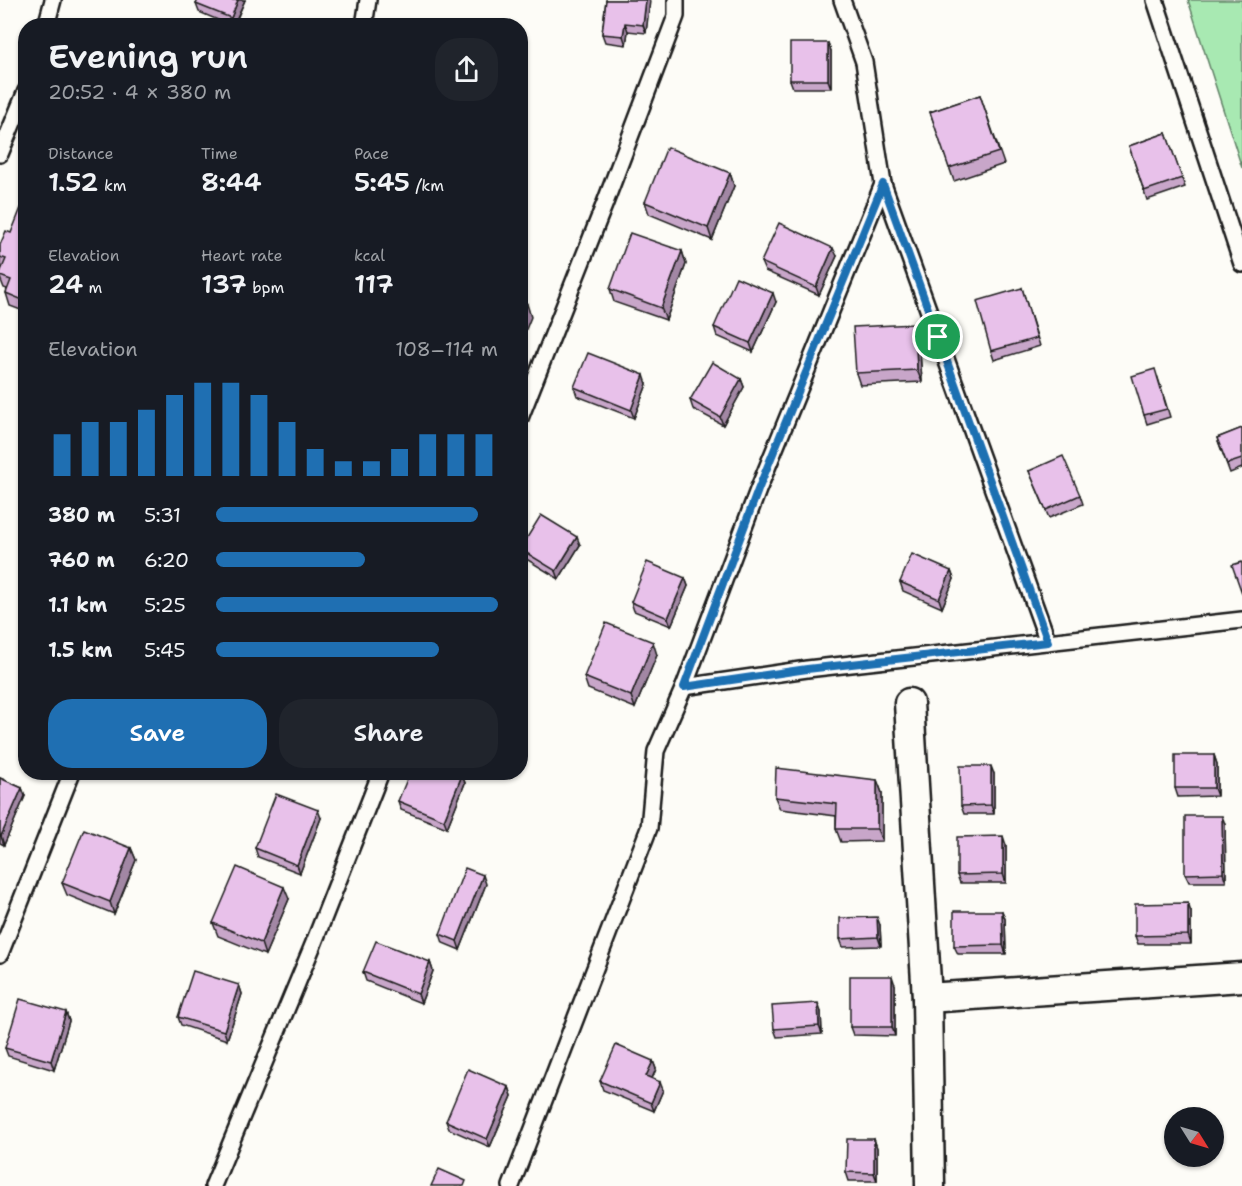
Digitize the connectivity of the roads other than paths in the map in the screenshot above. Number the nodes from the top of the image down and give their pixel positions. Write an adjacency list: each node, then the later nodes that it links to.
1 (53, 0): 6 (lane)
2 (368, 0): 7 (lane)
3 (676, 0): 12 (lane)
4 (842, 0): 10 (lane)
5 (1155, 0): 11 (lane)
6 (48, 18)
7 (365, 18)
8 (18, 110): 9 (lane)
9 (0, 154)
10 (883, 184): 14 (lane); 15 (lane)
11 (1242, 264)
12 (528, 398)
13 (1242, 620): 14 (lane)
14 (1048, 642): 15 (lane)
15 (684, 687): 23 (lane)
16 (909, 703): 21 (street)
17 (69, 780): 19 (lane)
18 (378, 780): 22 (lane)
19 (0, 954)
20 (1242, 977): 21 (street)
21 (927, 998): 24 (street)
22 (213, 1186)
23 (510, 1186)
24 (930, 1186)

